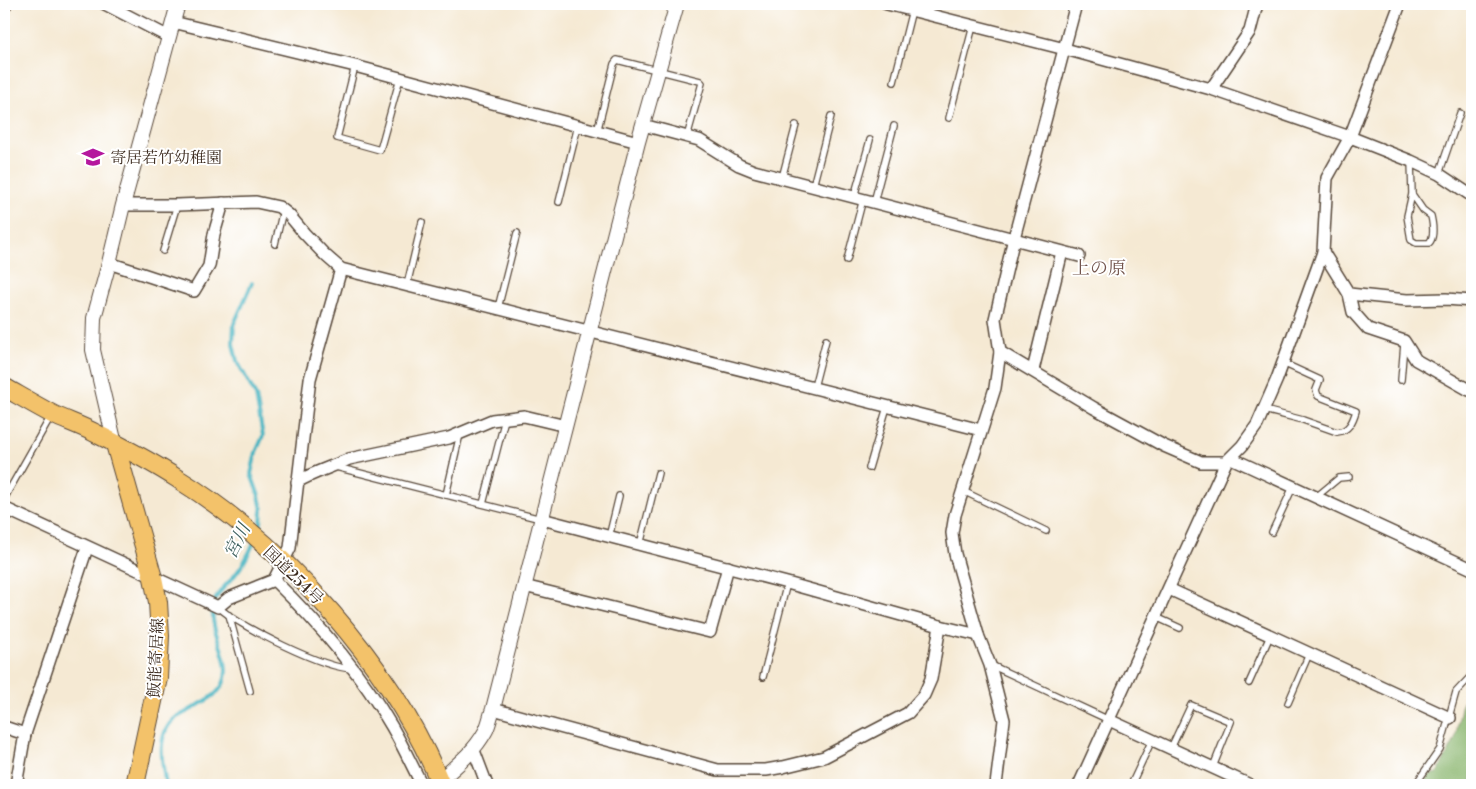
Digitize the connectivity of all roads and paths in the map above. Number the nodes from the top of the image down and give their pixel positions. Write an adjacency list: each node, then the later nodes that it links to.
1 (6, 4): 9 (street)
2 (104, 4): 13 (street)
3 (178, 4): 11 (street)
4 (677, 4): 16 (street)
5 (887, 4): 10 (street)
6 (1076, 4): 14 (street)
7 (1258, 4): 19 (street)
8 (1400, 4): 29 (street)
9 (4, 7)
10 (912, 10): 12 (street); 18 (lane)
11 (173, 22): 13 (street); 15 (street)
12 (973, 25): 14 (street); 22 (lane)
13 (169, 37): 41 (street)
14 (1066, 49): 19 (street); 46 (street)
15 (355, 66): 17 (street); 17 (lane)
16 (659, 69): 23 (street); 27 (lane); 28 (lane)
17 (400, 78): 25 (street)
18 (894, 82)
19 (1211, 89): 29 (street)
20 (1460, 113): 33 (lane)
21 (831, 116): 35 (lane)
22 (949, 118)
23 (643, 125): 28 (street); 31 (street)
24 (796, 125): 34 (lane)
25 (578, 126): 27 (street); 39 (lane)
26 (894, 126): 38 (lane)
27 (598, 132): 31 (street)
28 (687, 137): 34 (street)
29 (1350, 137): 32 (street); 50 (street)
30 (870, 140): 38 (lane)
31 (638, 142): 59 (street)
32 (1411, 161): 33 (street); 36 (lane)
33 (1439, 174): 37 (street)
34 (782, 178): 35 (street)
35 (814, 186): 38 (street)
36 (1412, 194): 36 (lane)
37 (1472, 196)
38 (864, 200): 46 (street); 52 (lane)
39 (559, 202)
40 (224, 203): 42 (street); 43 (street); 53 (street)
41 (123, 205): 42 (street); 53 (street)
42 (178, 205): 48 (lane)
43 (283, 210): 47 (lane); 54 (street)
44 (422, 222): 55 (lane)
45 (518, 233): 58 (lane)
46 (1014, 238): 49 (street); 62 (street)
47 (275, 244)
48 (163, 251)
49 (1062, 252): 51 (street); 64 (street)
50 (1323, 252): 56 (street); 63 (street)
51 (1079, 256)
52 (847, 260)
53 (109, 263): 76 (street)
54 (341, 269): 55 (street); 82 (street)
55 (407, 285): 58 (street)
56 (1349, 294): 57 (street); 61 (street)
57 (1472, 301)
58 (498, 308): 59 (street)
59 (590, 330): 67 (street); 73 (street)
60 (826, 340): 67 (lane)
61 (1404, 341): 65 (lane); 68 (street)
62 (1000, 352): 64 (street); 74 (street)
63 (1283, 363): 70 (street); 70 (lane)
64 (1033, 370): 77 (street)
65 (1401, 380)
66 (4, 387): 71 (main road, 国道254号)
67 (814, 387): 69 (street)
68 (1472, 390)
69 (887, 407): 74 (street); 79 (lane)
70 (1264, 410): 77 (street)
71 (52, 414): 76 (main road, 国道254号); 88 (lane)
72 (505, 418): 73 (street); 75 (street); 89 (lane)
73 (566, 426): 91 (street)
74 (981, 430): 84 (street)
75 (460, 434): 78 (street); 85 (lane)
76 (115, 444): 97 (main road, 国道254号); 100 (main road, 飯能寄居線)
77 (1228, 460): 83 (street); 104 (street)
78 (334, 466): 82 (street); 85 (lane)
79 (869, 468)
80 (658, 473): 95 (lane)
81 (1349, 477): 87 (lane)
82 (297, 482): 97 (street)
83 (1293, 487): 87 (street); 93 (lane)
84 (962, 491): 92 (lane); 110 (street)
85 (446, 495): 89 (lane)
86 (619, 496): 94 (lane)
87 (1315, 498): 99 (street)
88 (4, 499)
89 (483, 504): 91 (lane)
90 (4, 508): 96 (street)
91 (542, 519): 94 (street); 103 (street)
92 (1046, 531)
93 (1272, 532)
94 (609, 537): 95 (street)
95 (640, 545): 98 (street)
96 (87, 548): 100 (street); 124 (street)
97 (283, 562): 101 (street); 129 (main road, 国道254号)
98 (728, 568): 102 (street); 103 (street)
99 (1472, 569)
100 (153, 578): 105 (street); 132 (main road, 飯能寄居線)
101 (274, 580): 105 (street); 114 (street)
102 (786, 583): 108 (street); 116 (lane)
103 (524, 586): 120 (street)
104 (1169, 589): 107 (street); 111 (street)
105 (215, 606): 106 (lane)
106 (228, 616): 114 (lane); 118 (lane)
107 (1156, 616): 109 (lane); 122 (street)
108 (940, 626): 110 (street); 120 (street)
109 (1180, 628)
110 (978, 635): 113 (street)
111 (1270, 636): 112 (street); 117 (lane)
112 (1309, 654): 119 (lane); 121 (street)
113 (990, 665): 122 (lane); 135 (street)
114 (353, 669): 133 (street)
115 (1472, 675): 121 (lane)
116 (763, 677)
117 (1249, 683)
118 (250, 691)
119 (1288, 703)
120 (493, 710): 126 (street)
121 (1450, 718): 138 (lane)
122 (1109, 720): 125 (street); 136 (street)
123 (4, 727): 124 (street)
124 (25, 734): 131 (street)
125 (1152, 739): 127 (street); 137 (lane)
126 (473, 748): 129 (street); 134 (street)
127 (1171, 748): 128 (street); 128 (lane)
128 (1213, 767): 130 (street)
129 (440, 783)
130 (1249, 784)
131 (12, 785)
132 (135, 785)
133 (422, 785)
134 (487, 785)
135 (996, 785)
136 (1079, 785)
137 (1130, 785)
138 (1415, 785)

